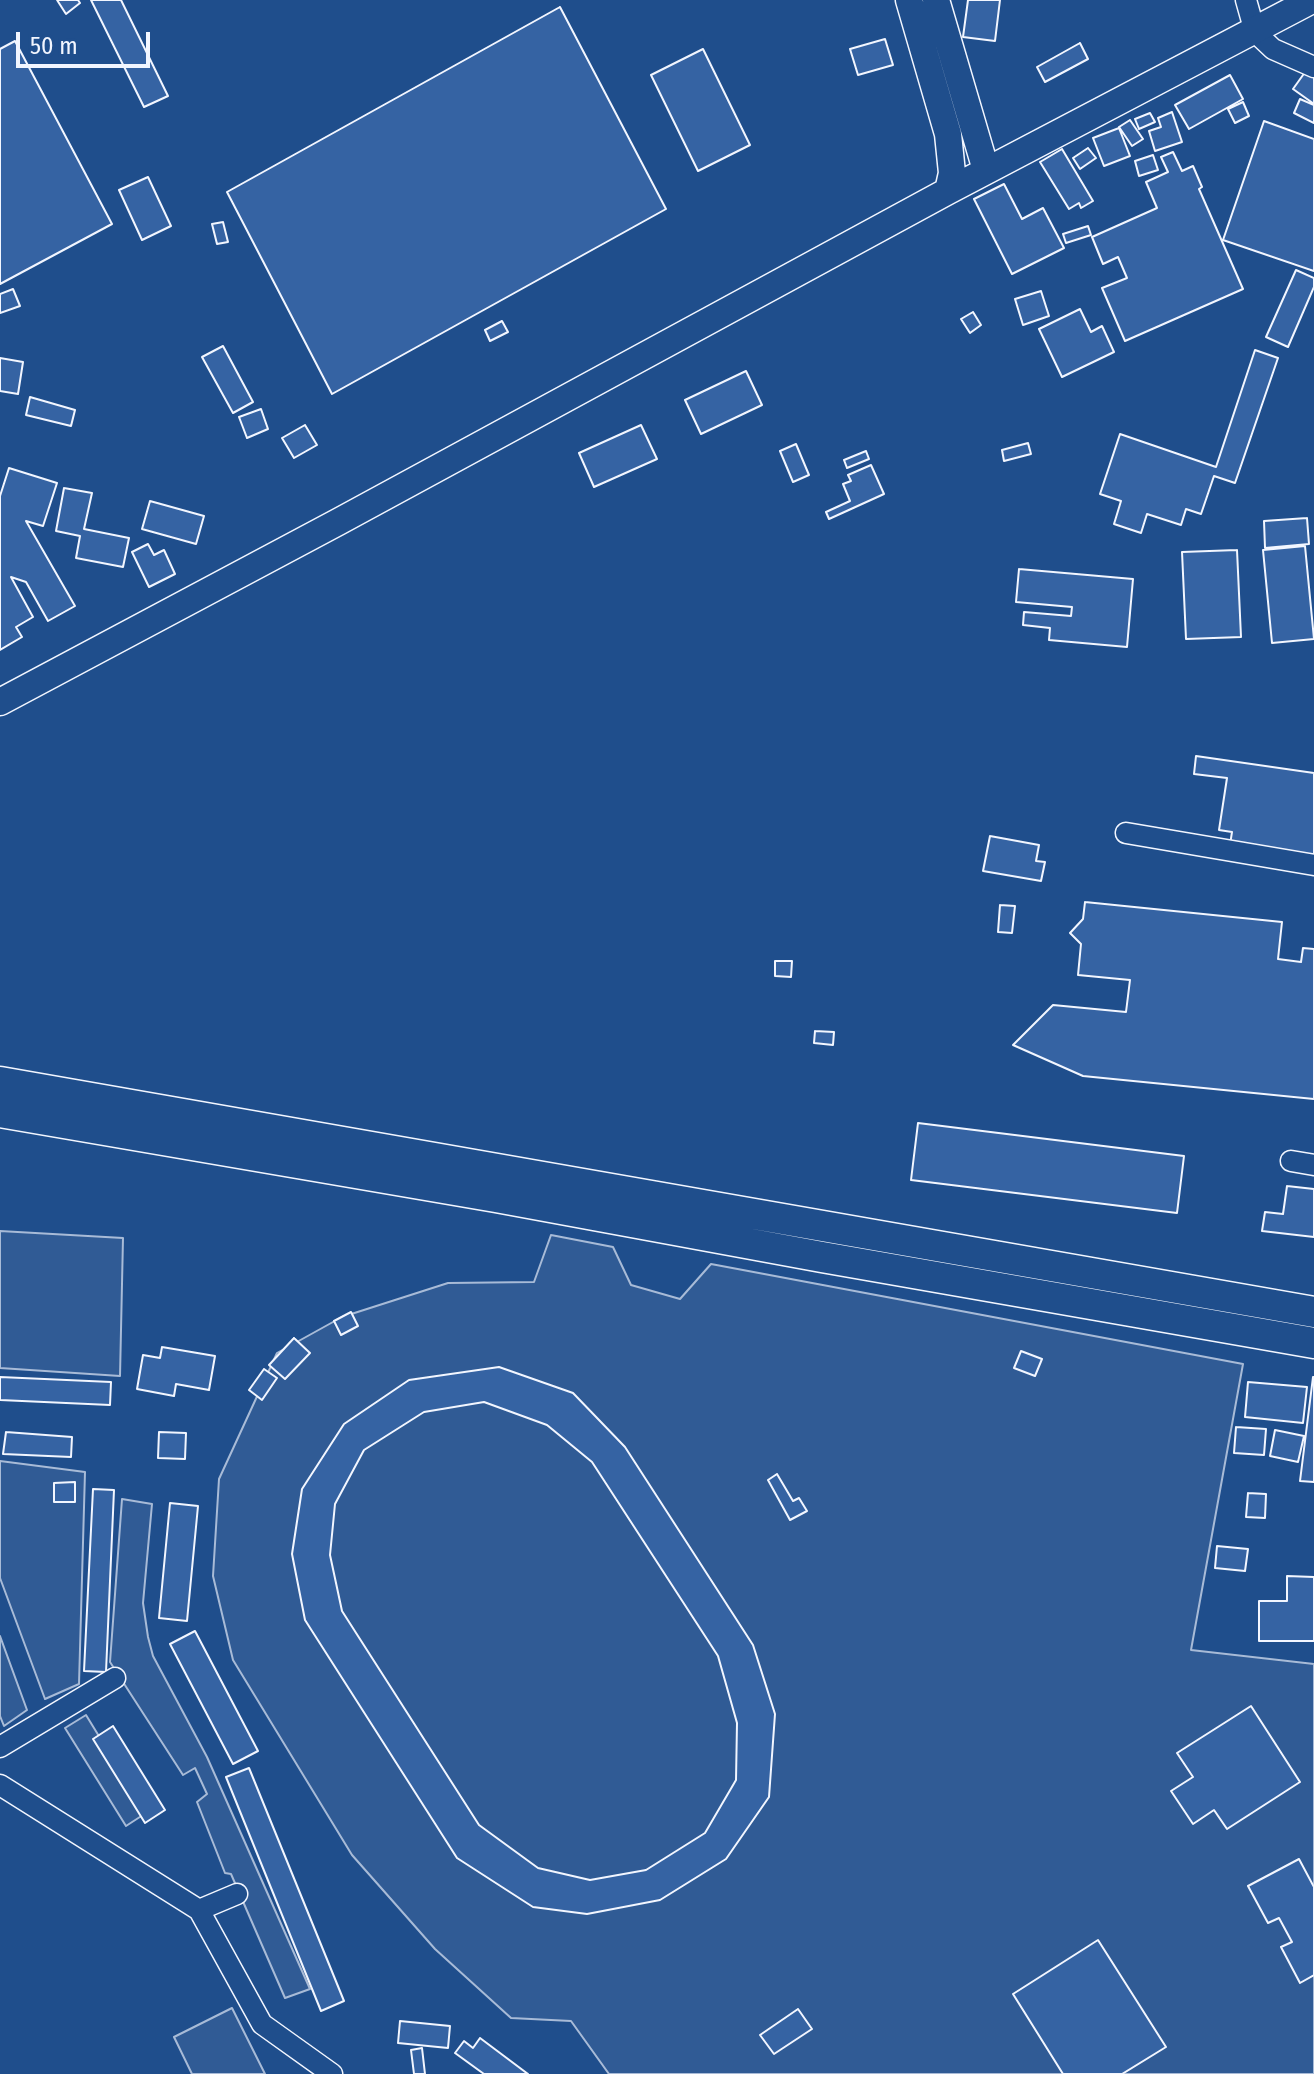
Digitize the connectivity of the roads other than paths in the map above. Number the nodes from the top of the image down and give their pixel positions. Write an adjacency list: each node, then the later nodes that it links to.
1 (909, 0): 8 (main road)
2 (936, 0): 7 (main road)
3 (1246, 0): 5 (street)
4 (1312, 0): 5 (main road)
5 (1255, 32): 6 (street); 7 (main road)
6 (1314, 67)
7 (986, 170): 8 (main road)
8 (948, 191): 9 (main road)
9 (0, 702)
10 (1126, 833): 11 (street)
11 (1314, 865)
12 (0, 1082): 16 (highway)
13 (0, 1112): 17 (highway)
14 (1291, 1161): 15 (street)
15 (1314, 1165)
16 (1314, 1312)
17 (1314, 1343)
18 (115, 1678): 19 (street)
19 (0, 1747)
20 (0, 1785): 22 (street)
21 (237, 1894): 22 (street)
22 (199, 1910): 23 (street)
23 (332, 2074)

